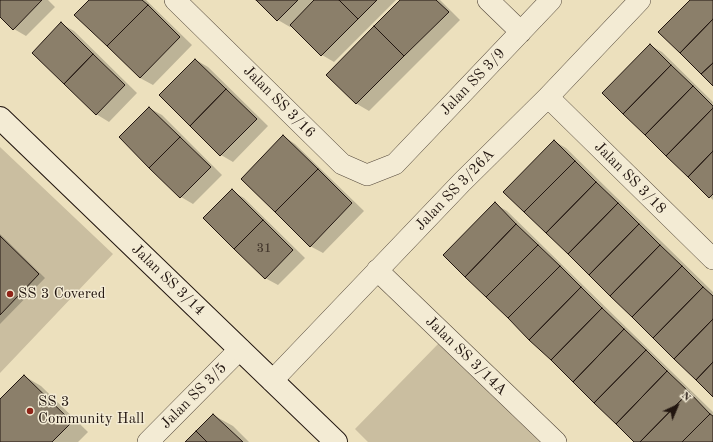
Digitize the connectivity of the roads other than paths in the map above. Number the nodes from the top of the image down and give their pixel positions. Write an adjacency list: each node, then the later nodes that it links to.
1 (176, 0): 8 (street, Jalan SS 3/16)
2 (488, 0): 5 (street)
3 (551, 0): 5 (street, Jalan SS 3/9)
4 (640, 0): 6 (street, Jalan SS 3/26A)
5 (521, 32): 8 (street, Jalan SS 3/9)
6 (548, 97): 9 (street, Jalan SS 3/18); 10 (street, Jalan SS 3/26A)
7 (0, 118): 11 (street, Jalan SS 3/14)
8 (395, 164)
9 (713, 259)
10 (377, 270): 12 (street, Jalan SS 3/26A); 15 (street, Jalan SS 3/14A)
11 (240, 349): 12 (street, Jalan SS 3/14); 13 (street, Jalan SS 3/5)
12 (272, 381): 14 (street, Jalan SS 3/14)
13 (148, 442)
14 (336, 442)
15 (556, 442)

